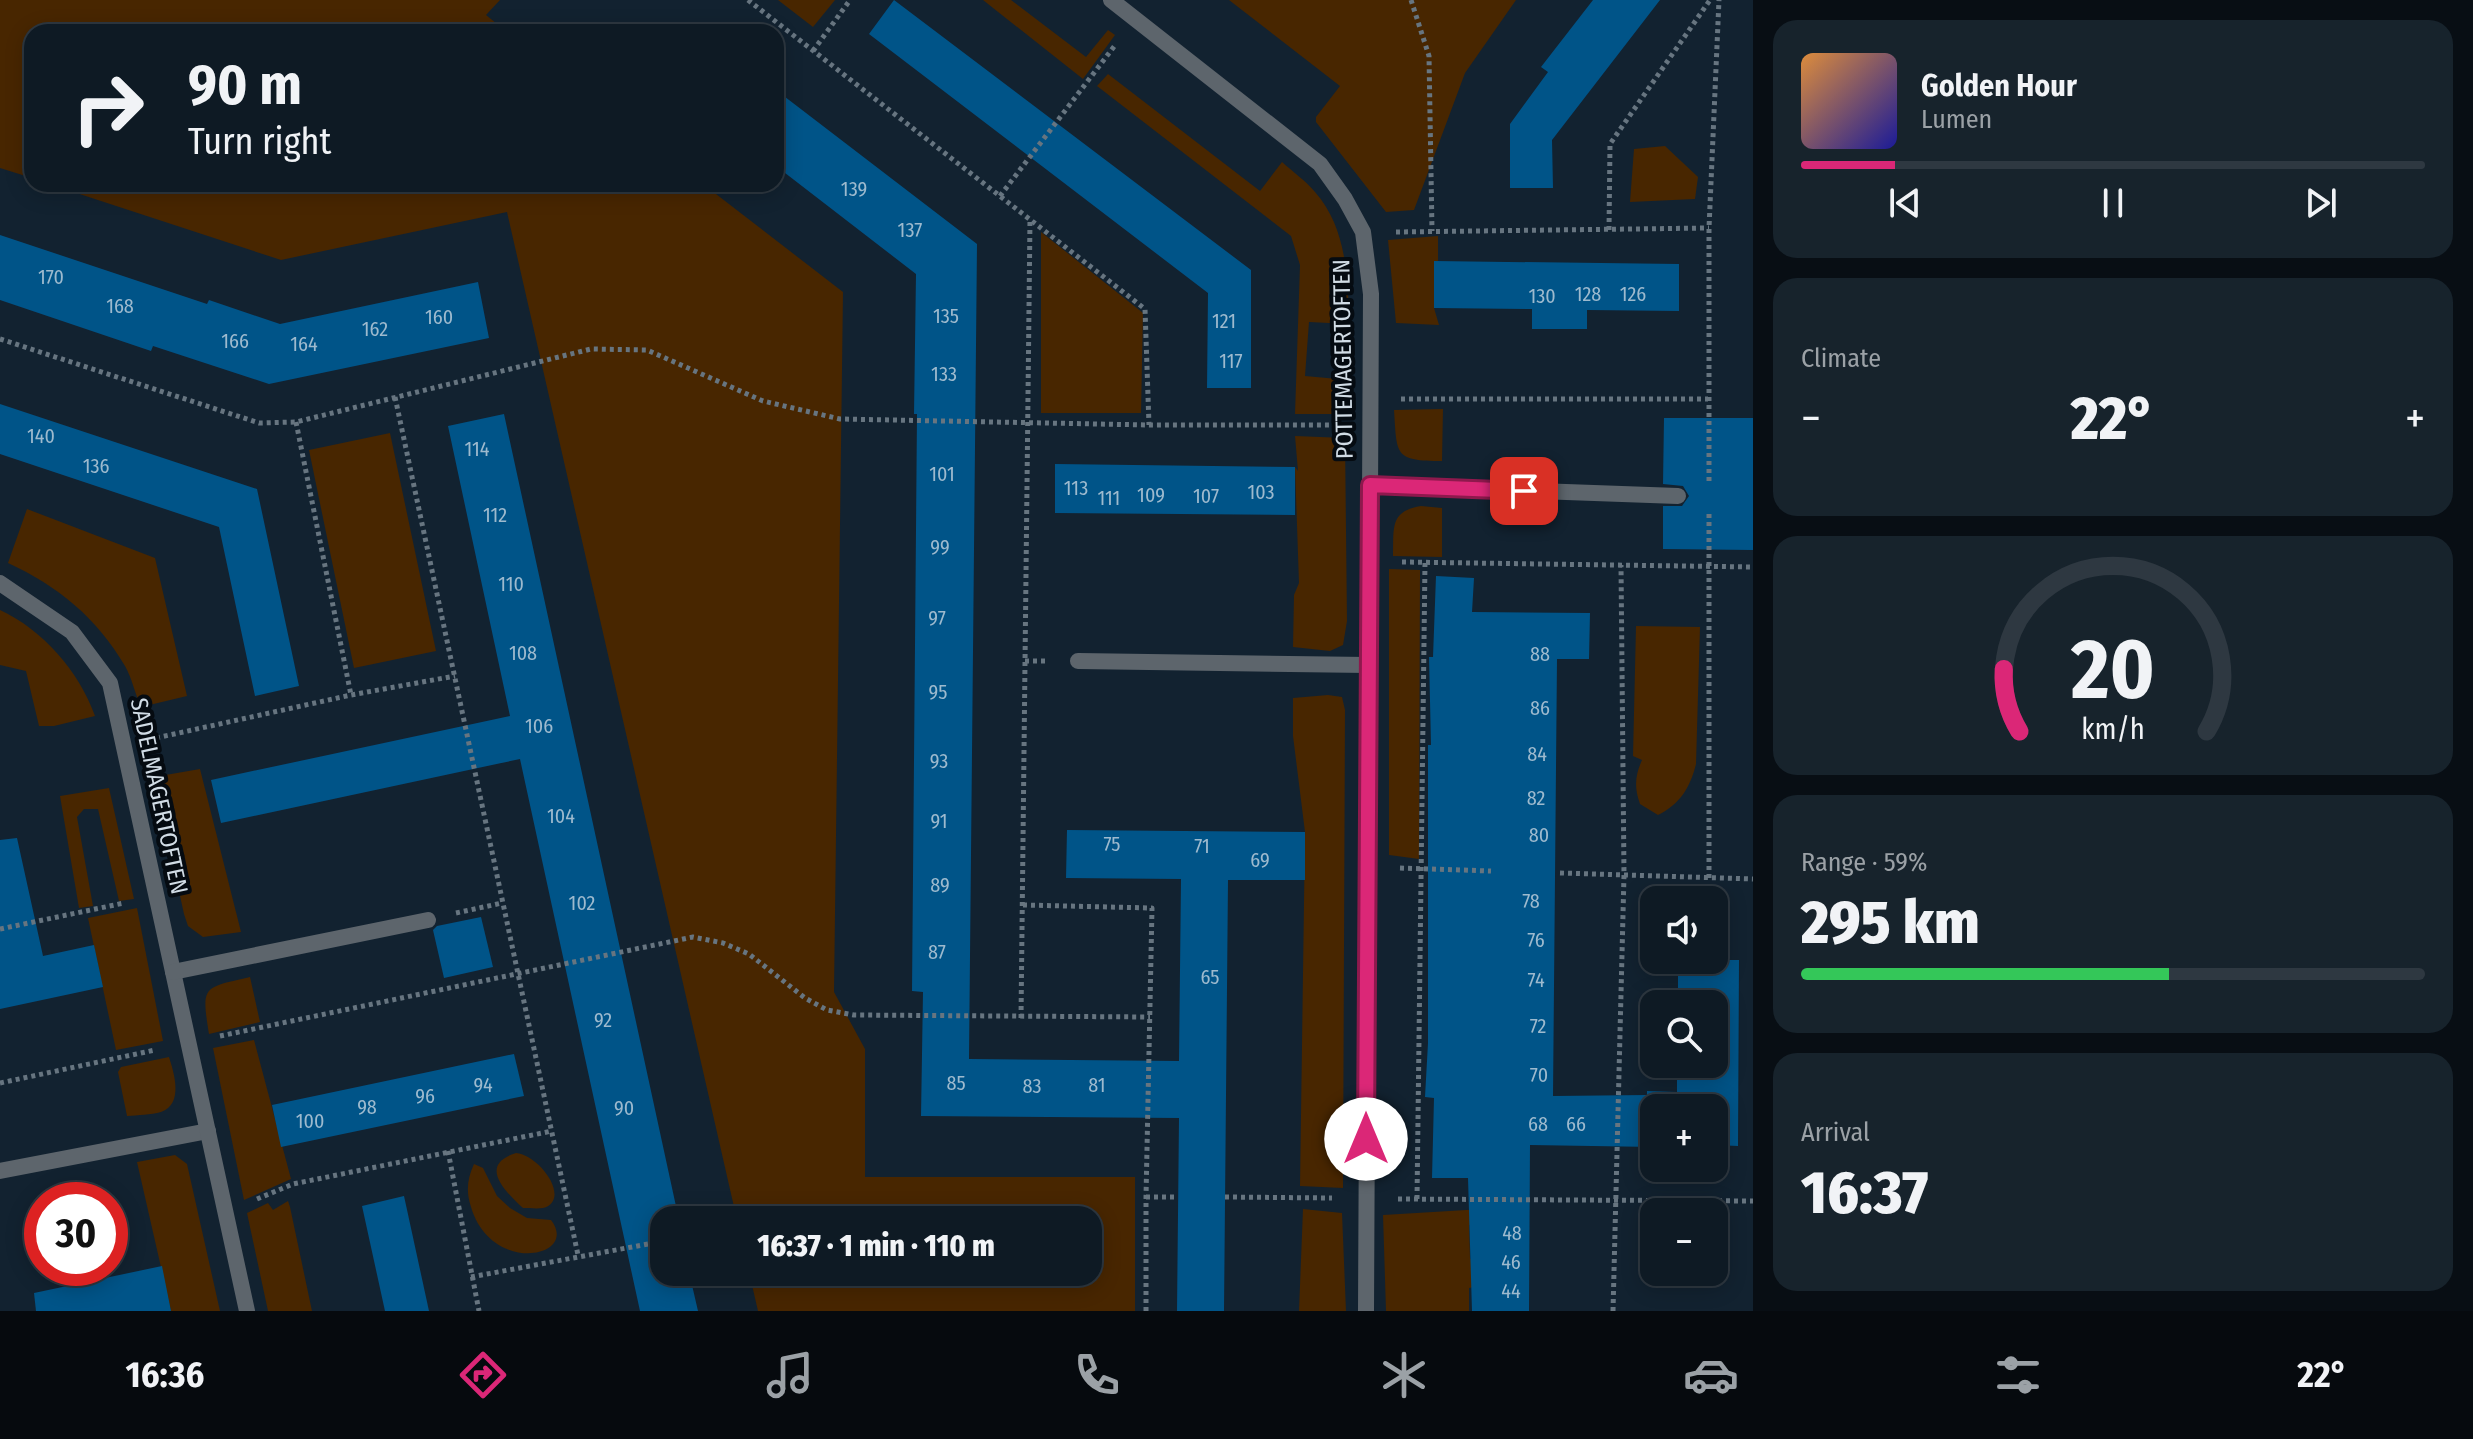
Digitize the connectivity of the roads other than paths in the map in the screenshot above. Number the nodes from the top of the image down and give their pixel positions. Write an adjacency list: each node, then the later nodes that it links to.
1 (1111, 0): 2 (street, POTTEMAGERTOFTEN)
2 (1370, 485): 3 (street); 6 (street, POTTEMAGERTOFTEN)
3 (1678, 496)
4 (0, 583): 8 (street, SADELMAGERTOFTEN)
5 (1078, 661): 6 (street)
6 (1368, 665): 12 (street, POTTEMAGERTOFTEN)
7 (428, 920): 8 (street)
8 (173, 972): 9 (street, SADELMAGERTOFTEN)
9 (208, 1131): 10 (street); 11 (street, SADELMAGERTOFTEN)
10 (0, 1171)
11 (247, 1311)
12 (1366, 1311)

